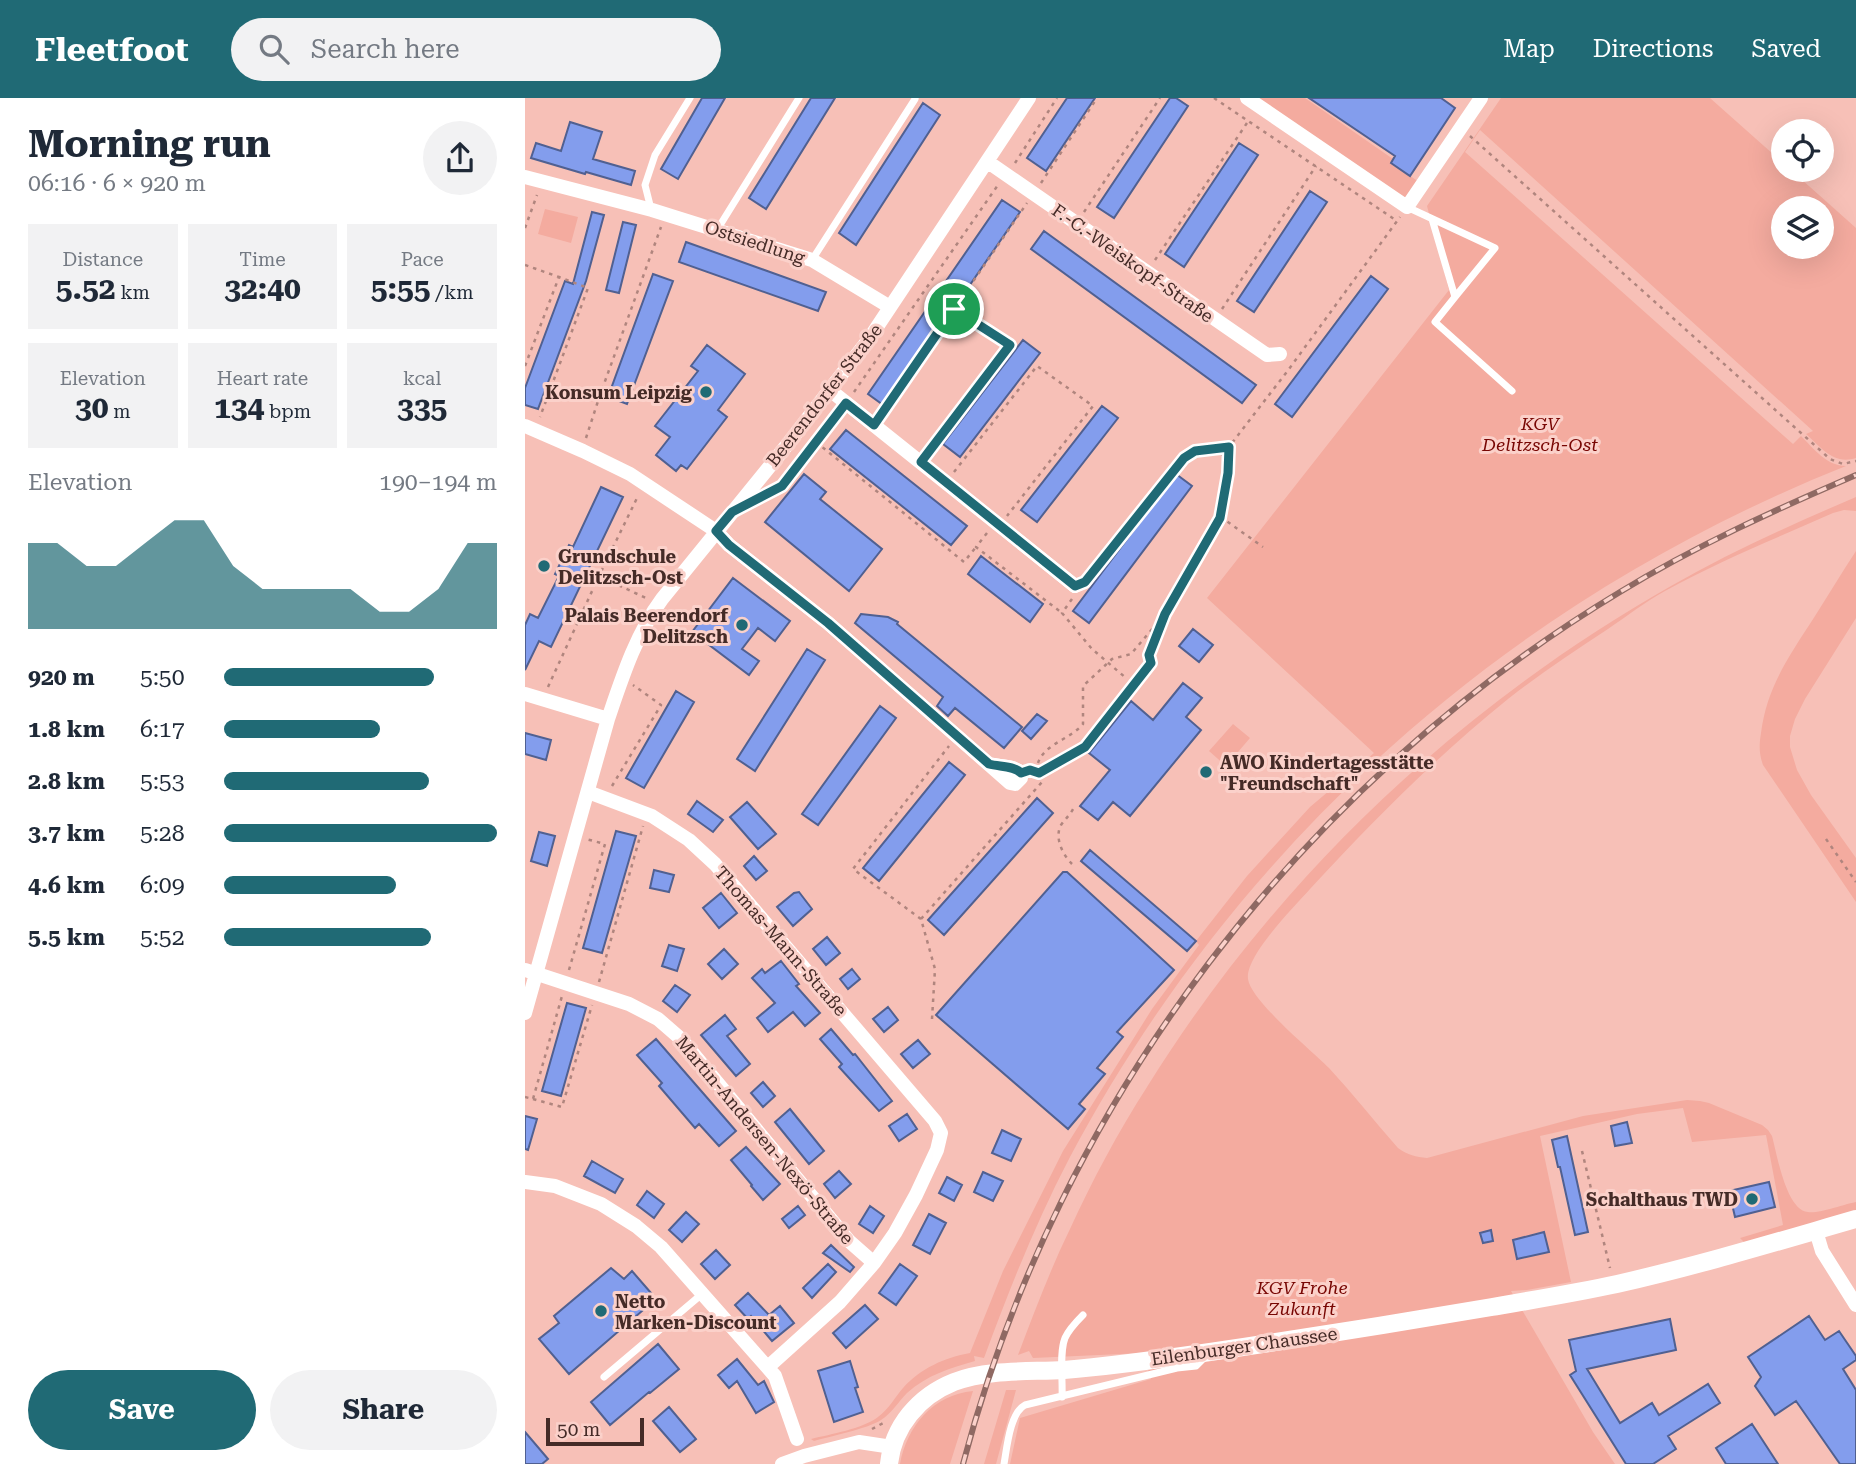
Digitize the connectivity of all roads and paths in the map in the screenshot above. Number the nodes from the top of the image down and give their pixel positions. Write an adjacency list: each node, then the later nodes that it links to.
1 (690, 98): 22 (lane)
2 (799, 98): 27 (lane)
3 (1029, 98): 15 (street, Beerendorfer Straße)
4 (1057, 98): 17 (path)
5 (1097, 98): 20 (path)
6 (1160, 98): 25 (path)
7 (1214, 98): 12 (path)
8 (1247, 98): 11 (street)
9 (1481, 98): 13 (street)
10 (915, 99): 28 (lane)
11 (1260, 107): 12 (path); 14 (street)
12 (1248, 121): 16 (path); 30 (path)
13 (1461, 127): 21 (street); 47 (path)
14 (1326, 151): 16 (path); 21 (street)
15 (988, 162): 17 (street, F.-C.-Weiskopf-Straße); 33 (street, Beerendorfer Straße)
16 (1315, 167): 24 (path); 35 (path)
17 (1005, 175): 20 (street, F.-C.-Weiskopf-Straße); 40 (path)
18 (525, 177): 19 (street, Ostsiedlung)
19 (542, 182): 22 (street, Ostsiedlung); 26 (path)
20 (1033, 194): 25 (street, F.-C.-Weiskopf-Straße); 34 (path)
21 (1407, 207): 23 (lane); 24 (path)
22 (659, 212): 27 (street, Ostsiedlung); 45 (path)
23 (1432, 219): 32 (lane); 32 (lane)
24 (1397, 221): 44 (path)
25 (1076, 224): 30 (street, F.-C.-Weiskopf-Straße)
26 (525, 228)
27 (717, 230): 28 (street, Ostsiedlung)
28 (812, 260): 33 (street, Ostsiedlung)
29 (525, 265): 31 (path)
30 (1147, 272): 35 (street, F.-C.-Weiskopf-Straße)
31 (558, 277): 37 (path); 42 (path)
32 (1455, 297): 39 (lane)
33 (890, 307): 38 (street, Beerendorfer Straße)
34 (954, 309): 41 (path); 48 (path)
35 (1215, 319): 36 (street, F.-C.-Weiskopf-Straße)
36 (1280, 354)
37 (525, 366)
38 (830, 390): 40 (street); 54 (street, Beerendorfer Straße)
39 (1512, 391)
40 (846, 403): 41 (street); 43 (path)
41 (874, 425): 48 (street)
42 (530, 428): 45 (street)
43 (816, 442): 51 (path); 55 (path)
44 (1229, 447): 46 (path); 52 (path); 59 (path)
45 (583, 451): 50 (street)
46 (1222, 456)
47 (1856, 461)
48 (921, 462): 49 (street)
49 (946, 483): 53 (street); 53 (path)
50 (645, 484): 54 (street); 58 (path)
51 (762, 496)
52 (1220, 518): 56 (path); 62 (path)
53 (1000, 525): 55 (path); 59 (street)
54 (716, 531): 60 (street, Beerendorfer Straße); 70 (street)
55 (976, 547): 61 (path)
56 (1263, 547)
57 (588, 571): 58 (path)
58 (599, 576): 60 (path); 68 (path)
59 (1080, 584): 61 (path)
60 (658, 605): 65 (street, Beerendorfer Straße)
61 (1062, 612): 63 (path)
62 (1165, 614): 63 (path); 64 (path)
63 (1107, 662): 66 (path); 72 (path)
64 (1151, 663): 66 (lane)
65 (622, 677): 69 (street, Beerendorfer Straße); 74 (path)
66 (1134, 685): 72 (lane)
67 (525, 694): 68 (street)
68 (543, 699): 69 (street)
69 (608, 719): 73 (street, Beerendorfer Straße)
70 (956, 736): 71 (street); 81 (path)
71 (1021, 773): 72 (lane)
72 (1042, 776): 81 (path)
73 (588, 792): 74 (street, Thomas-Mann-Straße); 77 (street, Beerendorfer Straße)
74 (605, 798): 76 (street, Thomas-Mann-Straße)
75 (1075, 805): 79 (path)
76 (646, 814): 84 (path); 93 (street, Thomas-Mann-Straße)
77 (576, 836): 82 (street, Beerendorfer Straße); 83 (path)
78 (1826, 839): 80 (path)
79 (1072, 864)
80 (1856, 883)
81 (921, 919): 86 (path)
82 (531, 972): 83 (street, Martin-Andersen-Nexö-Straße); 85 (street, Beerendorfer Straße)
83 (565, 983): 84 (street, Martin-Andersen-Nexö-Straße); 88 (path)
84 (595, 993): 88 (path); 93 (street, Martin-Andersen-Nexö-Straße)
85 (525, 1013)
86 (932, 1019)
87 (525, 1097): 88 (path)
88 (533, 1099)
89 (1582, 1152): 94 (path)
90 (525, 1182): 95 (street)
91 (1856, 1219): 92 (street, Eilenburger Chaussee)
92 (1816, 1231): 96 (street); 98 (street, Eilenburger Chaussee)
93 (874, 1263): 99 (street)
94 (1610, 1268)
95 (702, 1294): 99 (street); 101 (lane)
96 (1856, 1305)
97 (1083, 1315): 100 (lane)
98 (1210, 1352): 100 (street, Eilenburger Chaussee); 102 (lane)
99 (768, 1367): 103 (street)
100 (1063, 1370): 102 (lane); 104 (street, Eilenburger Chaussee)
101 (604, 1377)
102 (1062, 1397): 106 (lane)
103 (797, 1438)
104 (890, 1455): 105 (street, Eilenburger Chaussee)
105 (782, 1464)
106 (1003, 1464)

